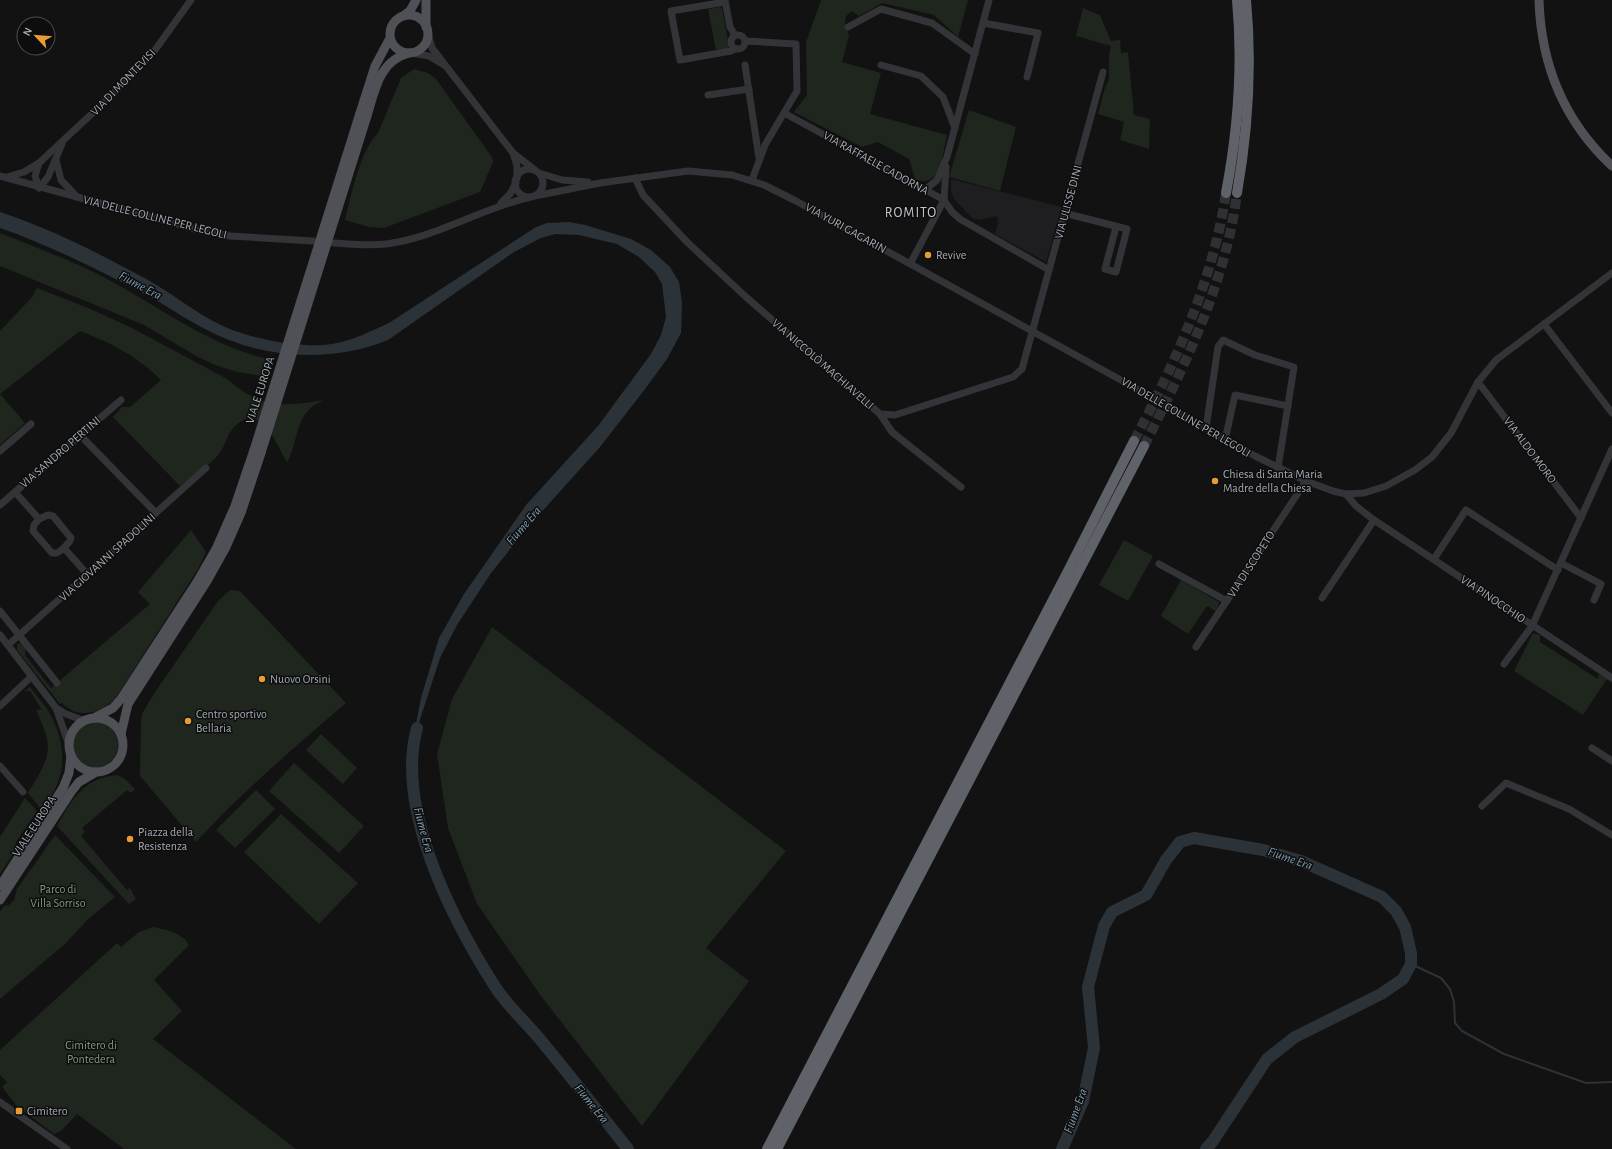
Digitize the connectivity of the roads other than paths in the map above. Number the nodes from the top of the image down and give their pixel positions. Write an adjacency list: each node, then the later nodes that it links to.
1 (191, 0): 29 (street, VIA DI MONTEVISI)
2 (416, 0): 9 (main road, VIALE EUROPA)
3 (426, 0): 12 (main road)
4 (989, 0): 10 (street)
5 (1237, 0): 44 (highway)
6 (1246, 0): 45 (highway)
7 (1538, 0): 35 (main road)
8 (725, 1): 13 (street); 16 (street)
9 (403, 16): 12 (main road); 14 (main road, VIALE EUROPA)
10 (983, 23): 18 (street); 23 (street)
11 (848, 26): 18 (street)
12 (427, 30): 17 (main road, VIALE EUROPA); 21 (street)
13 (736, 35): 15 (street); 16 (street)
14 (390, 38): 17 (main road); 27 (main road, VIALE EUROPA)
15 (746, 41): 16 (street); 26 (street)
16 (735, 49)
17 (410, 53): 21 (street); 27 (main road, VIALE EUROPA)
18 (975, 54): 28 (street)
19 (745, 65): 24 (street)
20 (881, 65): 28 (street)
21 (451, 72): 30 (street)
22 (1103, 72): 50 (street, VIA ULISSE DINI)
23 (1027, 77)
24 (749, 89): 25 (street); 32 (street)
25 (708, 95)
26 (784, 113): 32 (street); 43 (street, VIA RAFFAELE CADORNA)
27 (363, 114): 72 (main road, VIALE EUROPA, bridge)
28 (955, 128): 31 (street)
29 (64, 140): 33 (street, VIA DI MONTEVISI); 34 (street, VIA DI MONTEVISI)
30 (513, 153): 36 (street); 40 (street)
31 (947, 157): 43 (street); 48 (street)
32 (759, 158): 39 (street)
33 (56, 159): 42 (street, VIA DI MONTEVISI); 47 (street)
34 (39, 163): 37 (street, VIA DI MONTEVISI); 42 (street)
35 (1612, 166)
36 (537, 172): 40 (street); 41 (street); 46 (street)
37 (2, 177): 42 (street, VIA DELLE COLLINE PER LEGOLI)
38 (635, 178): 39 (street, VIA YURI GAGARIN); 41 (street); 63 (street, VIA NICCOLÒ MACHIAVELLI)
39 (752, 180): 54 (street, VIA YURI GAGARIN)
40 (516, 181): 46 (street); 49 (street)
41 (600, 183): 46 (street)
42 (39, 188): 47 (street, VIA DELLE COLLINE PER LEGOLI)
43 (925, 190): 48 (street, VIA RAFFAELE CADORNA)
44 (1226, 193)
45 (1237, 193)
46 (533, 196): 49 (street)
47 (78, 198): 52 (street, VIA DELLE COLLINE PER LEGOLI)
48 (944, 200): 54 (street); 55 (street, VIA RAFFAELE CADORNA)
49 (499, 205): 53 (street)
50 (1064, 213): 51 (street); 55 (street, VIA ULISSE DINI)
51 (1116, 226): 51 (street)
52 (313, 241)
53 (334, 243)
54 (910, 264): 58 (street, VIA YURI GAGARIN)
55 (1050, 270): 58 (street, VIA ULISSE DINI)
56 (1612, 273): 57 (street, VIA DELLE COLLINE PER LEGOLI)
57 (1544, 324): 59 (street, VIA DELLE COLLINE PER LEGOLI); 62 (street)
58 (1032, 331): 63 (street, VIA NICCOLÒ MACHIAVELLI); 65 (street, VIA DELLE COLLINE PER LEGOLI)
59 (1478, 382): 78 (street, VIA DELLE COLLINE PER LEGOLI); 81 (street, VIA ALDO MORO)
60 (121, 400): 66 (street, VIA SANDRO PERTINI)
61 (1288, 406): 65 (street); 68 (street); 74 (street)
62 (1612, 413)
63 (880, 414): 76 (street)
64 (31, 424): 71 (street)
65 (1206, 428): 68 (street, VIA DELLE COLLINE PER LEGOLI)
66 (81, 436): 77 (street, VIA SANDRO PERTINI); 80 (street)
67 (1134, 440): 118 (highway)
68 (1225, 440): 74 (street, VIA DELLE COLLINE PER LEGOLI)
69 (1144, 446): 118 (highway)
70 (1612, 449): 81 (street)
71 (0, 451)
72 (257, 451): 104 (main road, VIALE EUROPA); 105 (main road, VIALE EUROPA)
73 (206, 468): 80 (street, VIA GIOVANNI SPADOLINI)
74 (1278, 468): 75 (street, VIA DELLE COLLINE PER LEGOLI)
75 (1306, 481): 78 (street, VIA DELLE COLLINE PER LEGOLI); 91 (street, VIA DI SCOPETO)
76 (960, 487)
77 (15, 492): 79 (street, VIA SANDRO PERTINI); 82 (street)
78 (1346, 494): 83 (street, VIA PINOCCHIO)
79 (0, 505)
80 (156, 513): 88 (street, VIA GIOVANNI SPADOLINI)
81 (1581, 518): 87 (street)
82 (39, 519): 84 (street); 84 (street)
83 (1374, 520): 85 (street, VIA PINOCCHIO); 89 (street)
84 (64, 548): 88 (street)
85 (1434, 559): 87 (street); 93 (street, VIA PINOCCHIO)
86 (1159, 564): 91 (street)
87 (1560, 567): 90 (street); 93 (street)
88 (87, 574): 94 (street, VIA GIOVANNI SPADOLINI)
89 (1322, 598)
90 (1594, 600)
91 (1227, 601): 97 (street, VIA DI SCOPETO)
92 (0, 611): 94 (street)
93 (1532, 626): 98 (street); 100 (street, VIA PINOCCHIO)
94 (19, 635): 96 (street, VIA GIOVANNI SPADOLINI); 101 (street)
95 (0, 636): 96 (street)
96 (8, 645): 99 (street)
97 (1196, 647)
98 (1504, 664)
99 (32, 676): 102 (street); 103 (street)
100 (1612, 678)
101 (57, 683)
102 (0, 706)
103 (56, 708): 104 (street); 106 (street)
104 (90, 719): 105 (main road); 106 (main road, VIALE EUROPA)
105 (121, 734): 111 (main road, VIALE EUROPA)
106 (69, 745): 108 (main road, VIALE EUROPA)
107 (1592, 748): 109 (street)
108 (71, 755): 111 (main road); 115 (main road, VIALE EUROPA)
109 (1612, 761)
110 (0, 766): 112 (street)
111 (96, 772): 116 (main road, VIALE EUROPA)
112 (23, 792)
113 (1482, 806): 114 (street)
114 (1612, 835)
115 (0, 886)
116 (0, 900)
117 (0, 1102): 119 (street)
118 (782, 1129): 120 (highway); 121 (highway)
119 (67, 1149)
120 (767, 1149)
121 (776, 1149)

